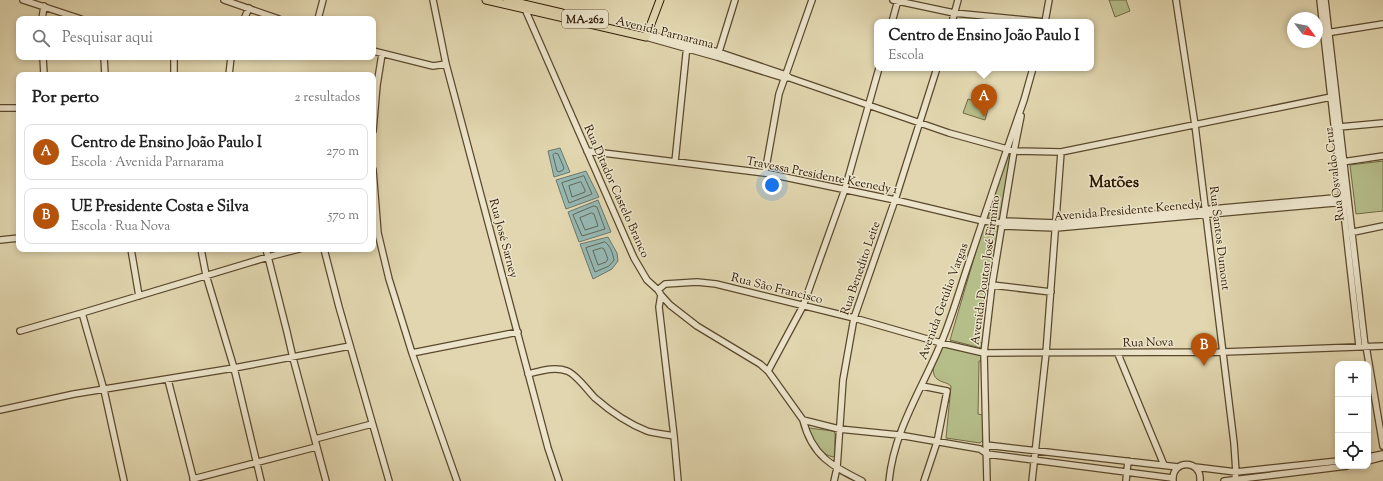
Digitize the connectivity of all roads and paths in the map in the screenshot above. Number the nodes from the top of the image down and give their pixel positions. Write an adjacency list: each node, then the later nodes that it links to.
1 (23, 0): 16 (street)
2 (224, 0): 18 (street)
3 (323, 0): 24 (street)
4 (433, 0): 40 (street, Rua José Sarney)
5 (486, 0): 17 (main road, Avenida Parnarama / MA-262)
6 (507, 0): 17 (main road, Avenida Parnarama / MA-262)
7 (660, 0): 31 (main road)
8 (735, 0): 35 (street)
9 (812, 0): 48 (street)
10 (896, 0): 19 (street); 25 (street)
11 (958, 0): 19 (street)
12 (1049, 0): 28 (street)
13 (1176, 0): 57 (street, Rua Santos Dumont)
14 (1320, 0): 30 (street, Rua Osvaldo Cruz)
15 (1325, 0): 30 (street, Rua Osvaldo Cruz)
16 (44, 6): 20 (street); 21 (street)
17 (526, 6): 31 (main road, Avenida Parnarama / MA-262); 60 (street, Rua Ditador Castelo Branco)
18 (249, 8): 22 (street); 23 (street)
19 (954, 13): 26 (street); 27 (street)
20 (42, 16)
21 (72, 16)
22 (245, 16)
23 (271, 16)
24 (319, 16)
25 (893, 19)
26 (953, 19)
27 (1015, 19)
28 (1046, 19)
29 (1383, 24): 30 (street)
30 (1326, 33): 50 (street, Rua Osvaldo Cruz)
31 (647, 36): 32 (street, Avenida Parnarama / MA-262)
32 (686, 46): 35 (street, Avenida Parnarama / MA-262); 64 (street)
33 (376, 52): 34 (street)
34 (382, 54): 40 (street); 49 (street)
35 (718, 54): 48 (street, Avenida Parnarama / MA-262)
36 (43, 60): 44 (street)
37 (104, 60): 45 (street)
38 (174, 60): 46 (street)
39 (231, 60): 47 (street)
40 (446, 64): 94 (street, Rua José Sarney)
41 (878, 71): 52 (street)
42 (936, 71): 55 (street, Rua Benedito Leite)
43 (1032, 71): 51 (street, Avenida Doutor José Firmino)
44 (44, 72)
45 (105, 72)
46 (174, 72)
47 (229, 72)
48 (787, 77): 52 (street, Avenida Parnarama / MA-262); 66 (street)
49 (376, 96)
50 (1334, 97): 57 (street, Avenida Parnarama); 58 (street, Rua Osvaldo Cruz); 65 (street, Rua Osvaldo Cruz)
51 (1024, 100): 59 (street, Avenida Doutor José Firmino); 61 (street, Avenida Doutor José Firmino)
52 (869, 105): 55 (street, Avenida Parnarama / MA-262); 67 (street)
53 (0, 108): 54 (street)
54 (16, 108)
55 (921, 123): 59 (street, Avenida Parnarama / MA-262); 68 (street, Rua Benedito Leite)
56 (1383, 123): 58 (street)
57 (1195, 125): 62 (street, Avenida Parnarama); 70 (street, Rua Santos Dumont)
58 (1340, 127): 65 (street, Rua Osvaldo Cruz)
59 (1007, 149): 61 (street, Avenida Parnarama / MA-262); 71 (street, Avenida Getúlio Vargas)
60 (587, 151): 64 (street, Travessa Presidente Keenedy 1); 88 (street, Rua Ditador Castelo Branco)
61 (1014, 151): 62 (street, Avenida Parnarama); 72 (street, Avenida Doutor José Firmino)
62 (1061, 152): 73 (street)
63 (1383, 156): 65 (street)
64 (675, 162): 66 (street, Travessa Presidente Keenedy 1)
65 (1341, 162): 69 (street, Rua Osvaldo Cruz)
66 (765, 173): 67 (street, Travessa Presidente Keenedy 1)
67 (845, 189): 68 (street, Travessa Presidente Keenedy 1); 90 (street)
68 (896, 200): 71 (street, Travessa Presidente Keenedy 1); 92 (street, Rua Benedito Leite)
69 (1345, 200): 70 (street, Avenida Presidente Keenedy); 75 (street, Rua Osvaldo Cruz)
70 (1206, 212): 73 (street, Avenida Presidente Keenedy); 99 (street, Rua Santos Dumont)
71 (983, 221): 72 (street, Travessa Presidente Keenedy 1); 95 (street, Avenida Getúlio Vargas)
72 (1003, 223): 73 (street, Avenida Presidente Keenedy); 86 (street, Avenida Doutor José Firmino)
73 (1056, 226): 87 (street)
74 (1383, 226): 75 (street)
75 (1349, 233): 97 (street, Rua Osvaldo Cruz)
76 (376, 236): 100 (street)
77 (16, 238): 78 (street)
78 (0, 240)
79 (132, 252): 89 (street)
80 (202, 252): 85 (street)
81 (267, 252): 84 (street)
82 (287, 252): 84 (street)
83 (325, 252): 96 (street)
84 (268, 257): 85 (street); 104 (street)
85 (206, 275): 89 (street); 105 (street)
86 (992, 285): 87 (street); 101 (street, Avenida Doutor José Firmino)
87 (1051, 292): 102 (street)
88 (660, 293): 90 (street, Rua São Francisco); 106 (street, Rua Ditador Castelo Branco); 116 (street)
89 (139, 296): 91 (street)
90 (803, 306): 92 (street, Rua São Francisco); 106 (street)
91 (82, 313): 93 (street); 110 (street)
92 (854, 318): 95 (street, Rua São Francisco); 114 (street, Rua Benedito Leite)
93 (20, 331)
94 (518, 332): 100 (street); 107 (street, Rua José Sarney)
95 (941, 343): 101 (street, Rua São Francisco); 109 (street, Avenida Getúlio Vargas)
96 (350, 346): 104 (street); 113 (street)
97 (1364, 346): 98 (street, Rua Nova); 99 (street, Rua Nova); 120 (street, Rua Osvaldo Cruz)
98 (1383, 346)
99 (1223, 352): 103 (street, Rua Nova); 139 (street, Rua Santos Dumont)
100 (412, 353): 147 (street)
101 (984, 353): 102 (street, Rua Nova); 119 (street, Avenida Doutor José Firmino)
102 (1046, 353): 103 (street, Rua Nova); 123 (street)
103 (1118, 354): 133 (street)
104 (293, 358): 105 (street); 117 (street)
105 (234, 368): 108 (street); 131 (street)
106 (768, 371): 112 (street, Rua Ditador Castelo Branco)
107 (528, 374): 116 (street); 148 (street, Rua José Sarney)
108 (168, 380): 110 (street); 141 (street)
109 (922, 386): 115 (street, Avenida Getúlio Vargas); 118 (street)
110 (104, 390): 111 (street); 143 (street)
111 (0, 410)
112 (803, 420): 114 (street); 136 (street, Rua Ditador Castelo Branco)
113 (372, 424): 117 (street); 146 (street)
114 (839, 429): 115 (street); 136 (street, Rua Benedito Leite)
115 (899, 435): 118 (street); 152 (street, Avenida Getúlio Vargas)
116 (674, 436): 149 (street)
117 (315, 439): 121 (street)
118 (937, 442): 122 (street); 153 (street)
119 (986, 445): 122 (street); 123 (street); 124 (street, Avenida Doutor José Firmino)
120 (1383, 446)
121 (316, 448): 131 (street); 145 (street)
122 (980, 449): 124 (street)
123 (1034, 451): 128 (street); 130 (street)
124 (987, 454): 128 (street); 154 (street, Avenida Doutor José Firmino)
125 (1383, 454): 126 (street)
126 (1371, 456)
127 (1383, 458): 129 (street)
128 (1034, 460): 138 (street); 155 (street)
129 (1371, 460)
130 (1128, 461): 133 (street); 138 (street)
131 (256, 462): 141 (street); 144 (street)
132 (1335, 462): 139 (street)
133 (1164, 465): 137 (street)
134 (1195, 467): 137 (street); 139 (street); 157 (street)
135 (1335, 467): 140 (street)
136 (837, 468): 150 (street, Rua Benedito Leite); 151 (street, Rua Ditador Castelo Branco)
137 (1178, 468): 142 (street)
138 (1127, 471): 142 (street); 156 (street)
139 (1236, 472): 140 (street, Rua Santos Dumont)
140 (1235, 479): 158 (street)
141 (193, 480)
142 (1172, 480)
143 (124, 481)
144 (261, 481)
145 (326, 481)
146 (389, 481)
147 (458, 481)
148 (559, 481)
149 (678, 481)
150 (834, 481)
151 (862, 481)
152 (889, 481)
153 (924, 481)
154 (987, 481)
155 (1032, 481)
156 (1126, 481)
157 (1200, 481)
158 (1224, 481)

